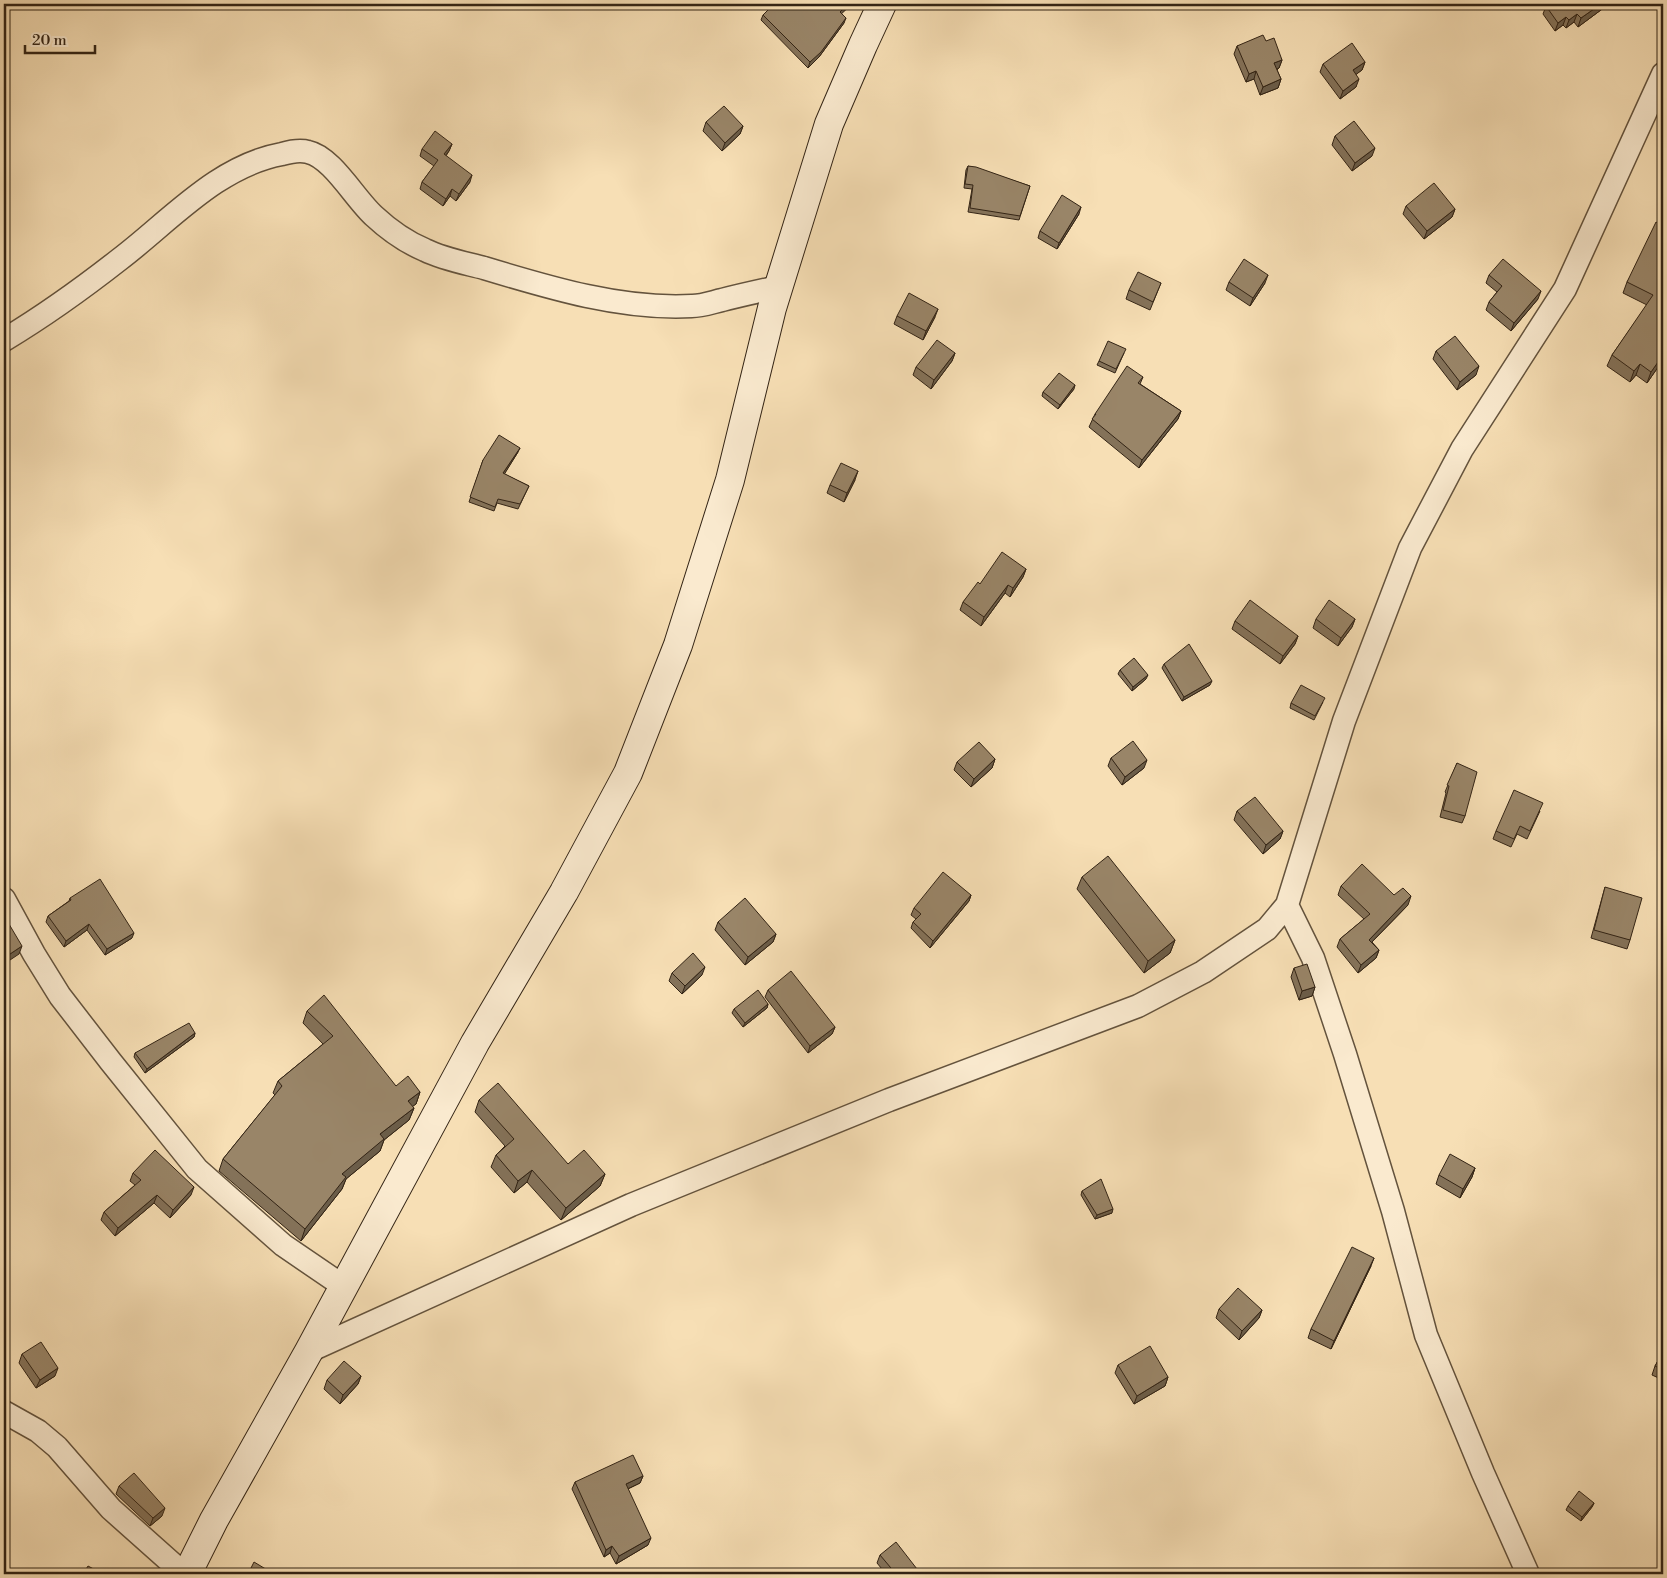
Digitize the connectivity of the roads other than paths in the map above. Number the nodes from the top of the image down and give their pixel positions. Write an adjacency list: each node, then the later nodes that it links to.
1 (882, 4): 3 (street)
2 (1663, 74): 6 (street)
3 (778, 287): 4 (street); 7 (street)
4 (4, 340)
5 (4, 899): 7 (street)
6 (1287, 905): 8 (street); 11 (street)
7 (343, 1286): 8 (street)
8 (309, 1352): 10 (street)
9 (4, 1412): 10 (street)
10 (185, 1574)
11 (1528, 1574)

